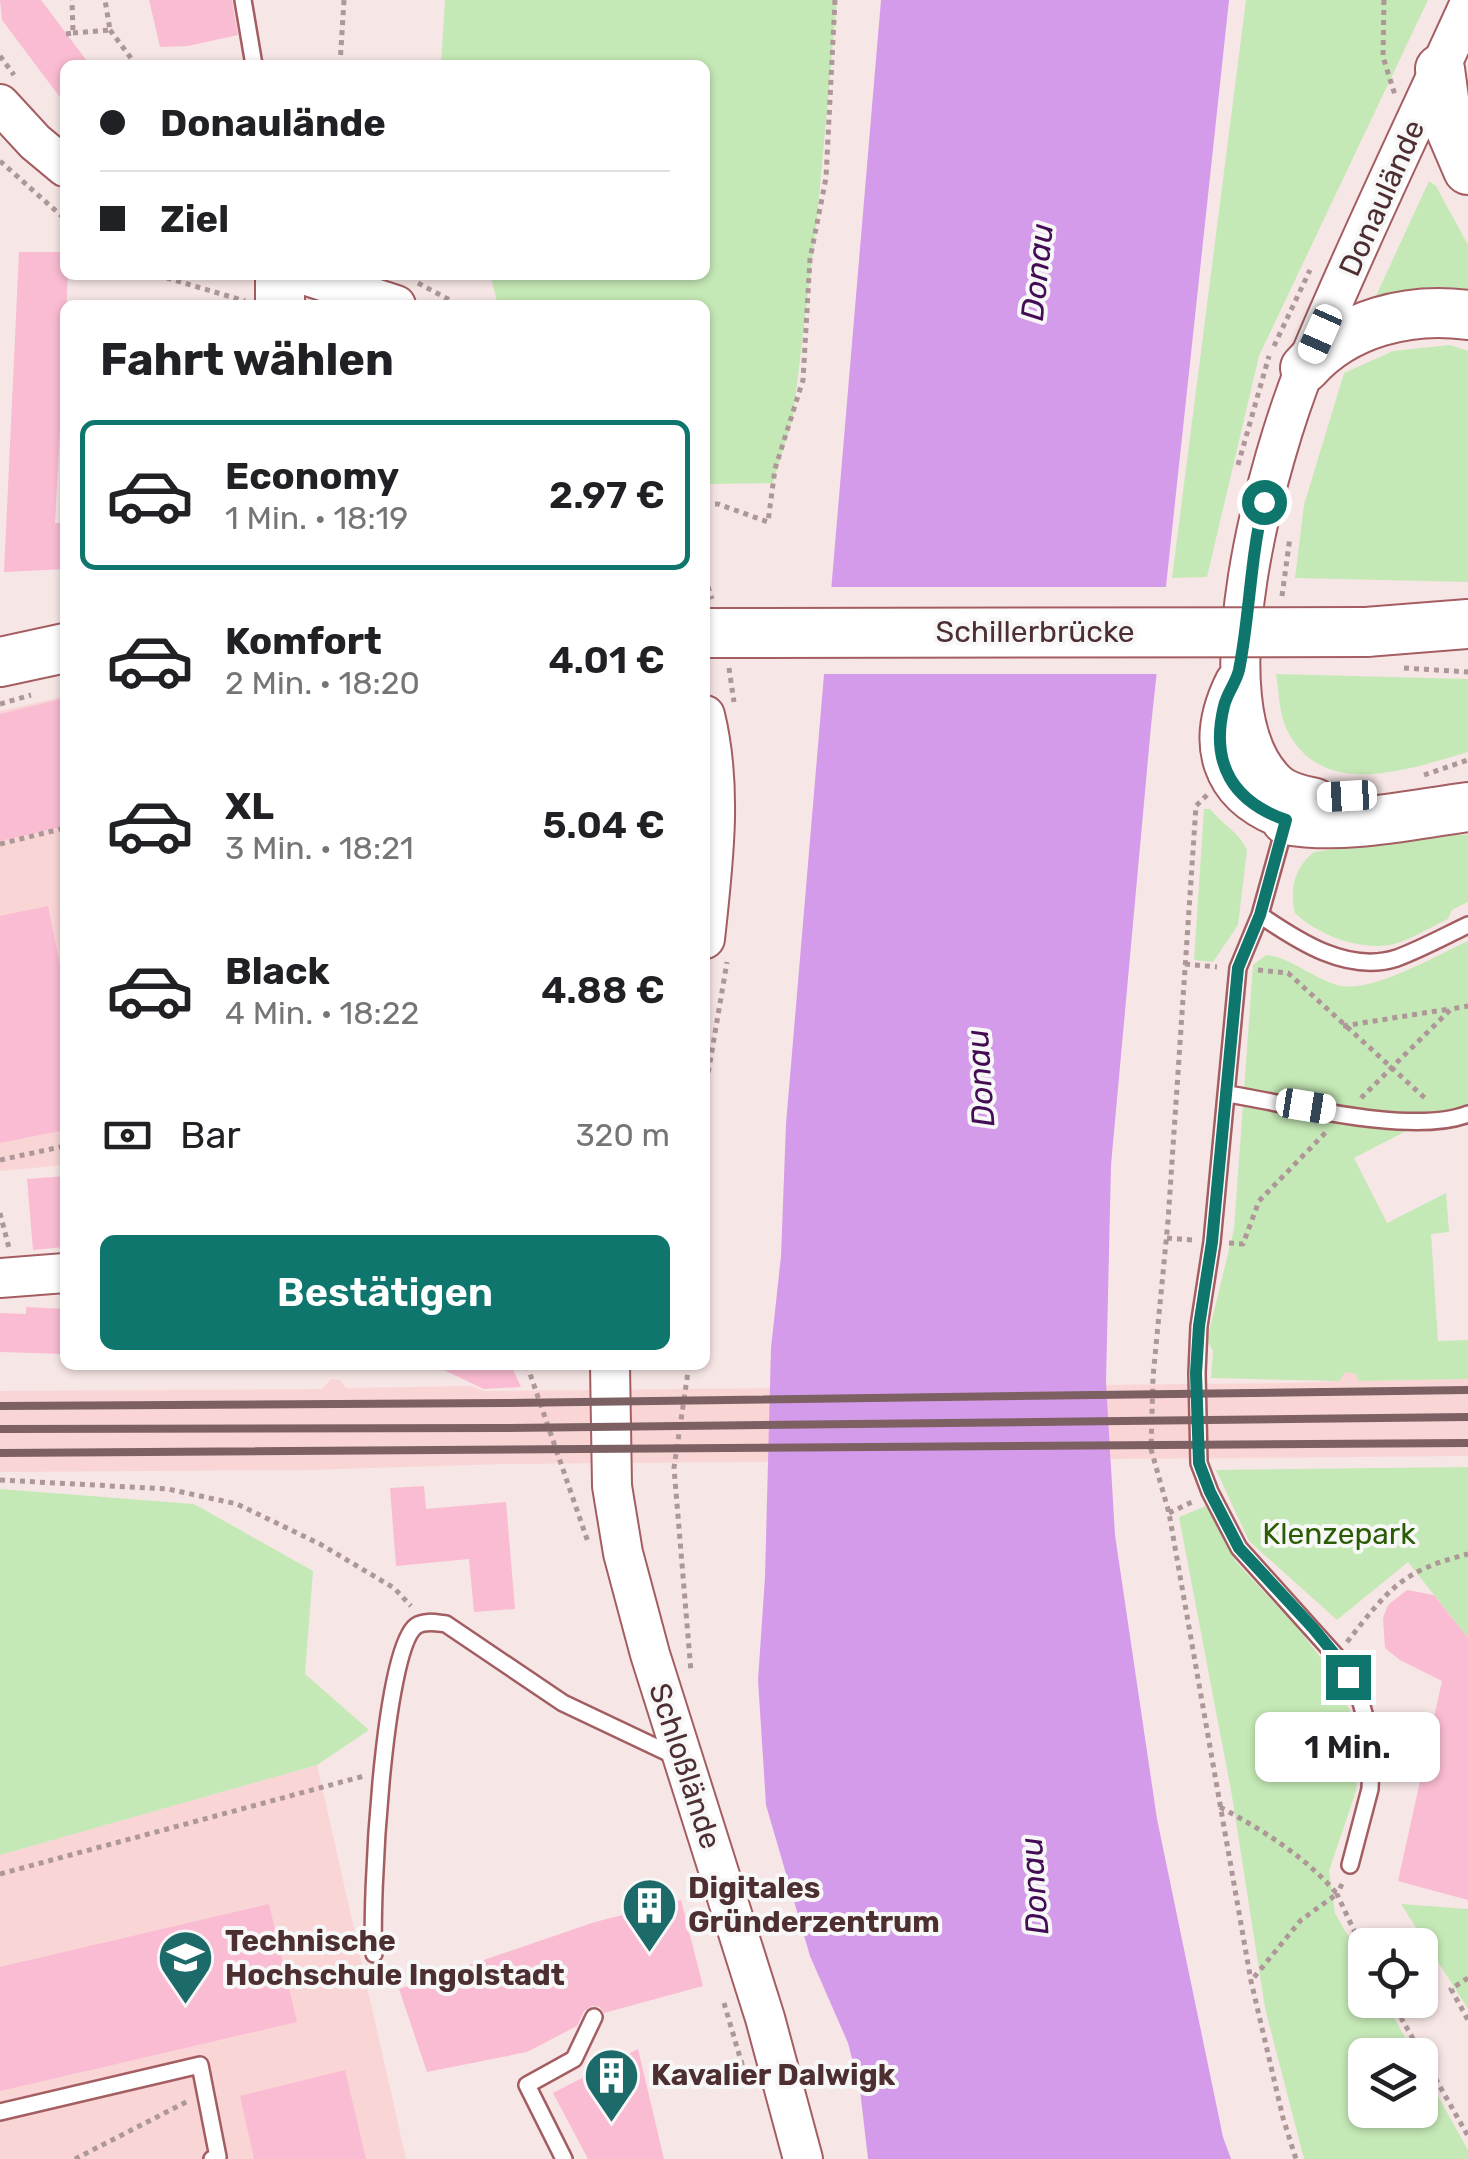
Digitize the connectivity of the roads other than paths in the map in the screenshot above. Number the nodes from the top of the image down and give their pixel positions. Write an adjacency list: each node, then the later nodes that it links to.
1 (244, 0): 3 (lane)
2 (1468, 7): 4 (street, Donaulände)
3 (253, 60)
4 (1440, 69): 7 (main road); 11 (street, Donaulände)
5 (0, 104): 6 (street)
6 (60, 163)
7 (1468, 170)
8 (332, 280): 9 (street)
9 (404, 293)
10 (1468, 315): 11 (main road)
11 (1305, 368): 19 (street, Donaulände)
12 (1468, 624): 16 (main road)
13 (710, 633): 16 (main road, Schillerbrücke, bridge)
14 (1468, 645): 16 (main road)
15 (710, 647): 16 (main road, Schillerbrücke)
16 (1377, 648)
17 (60, 649): 18 (main road)
18 (0, 662)
19 (1238, 674): 22 (street); 22 (street)
20 (710, 748): 24 (street)
21 (1468, 780): 22 (main road)
22 (1293, 800): 23 (main road); 25 (lane)
23 (1468, 807)
24 (710, 873)
25 (1260, 915): 26 (lane); 27 (lane)
26 (1468, 925)
27 (1228, 1094): 28 (lane); 33 (lane)
28 (1468, 1114)
29 (60, 1274): 30 (street)
30 (0, 1278)
31 (610, 1370): 32 (street, Schloßlände)
32 (683, 1760): 34 (lane); 39 (street, Schloßlände)
33 (1350, 1865)
34 (374, 1954)
35 (594, 2017): 38 (lane)
36 (0, 2112): 37 (lane)
37 (216, 2158)
38 (564, 2159)
39 (803, 2159)

